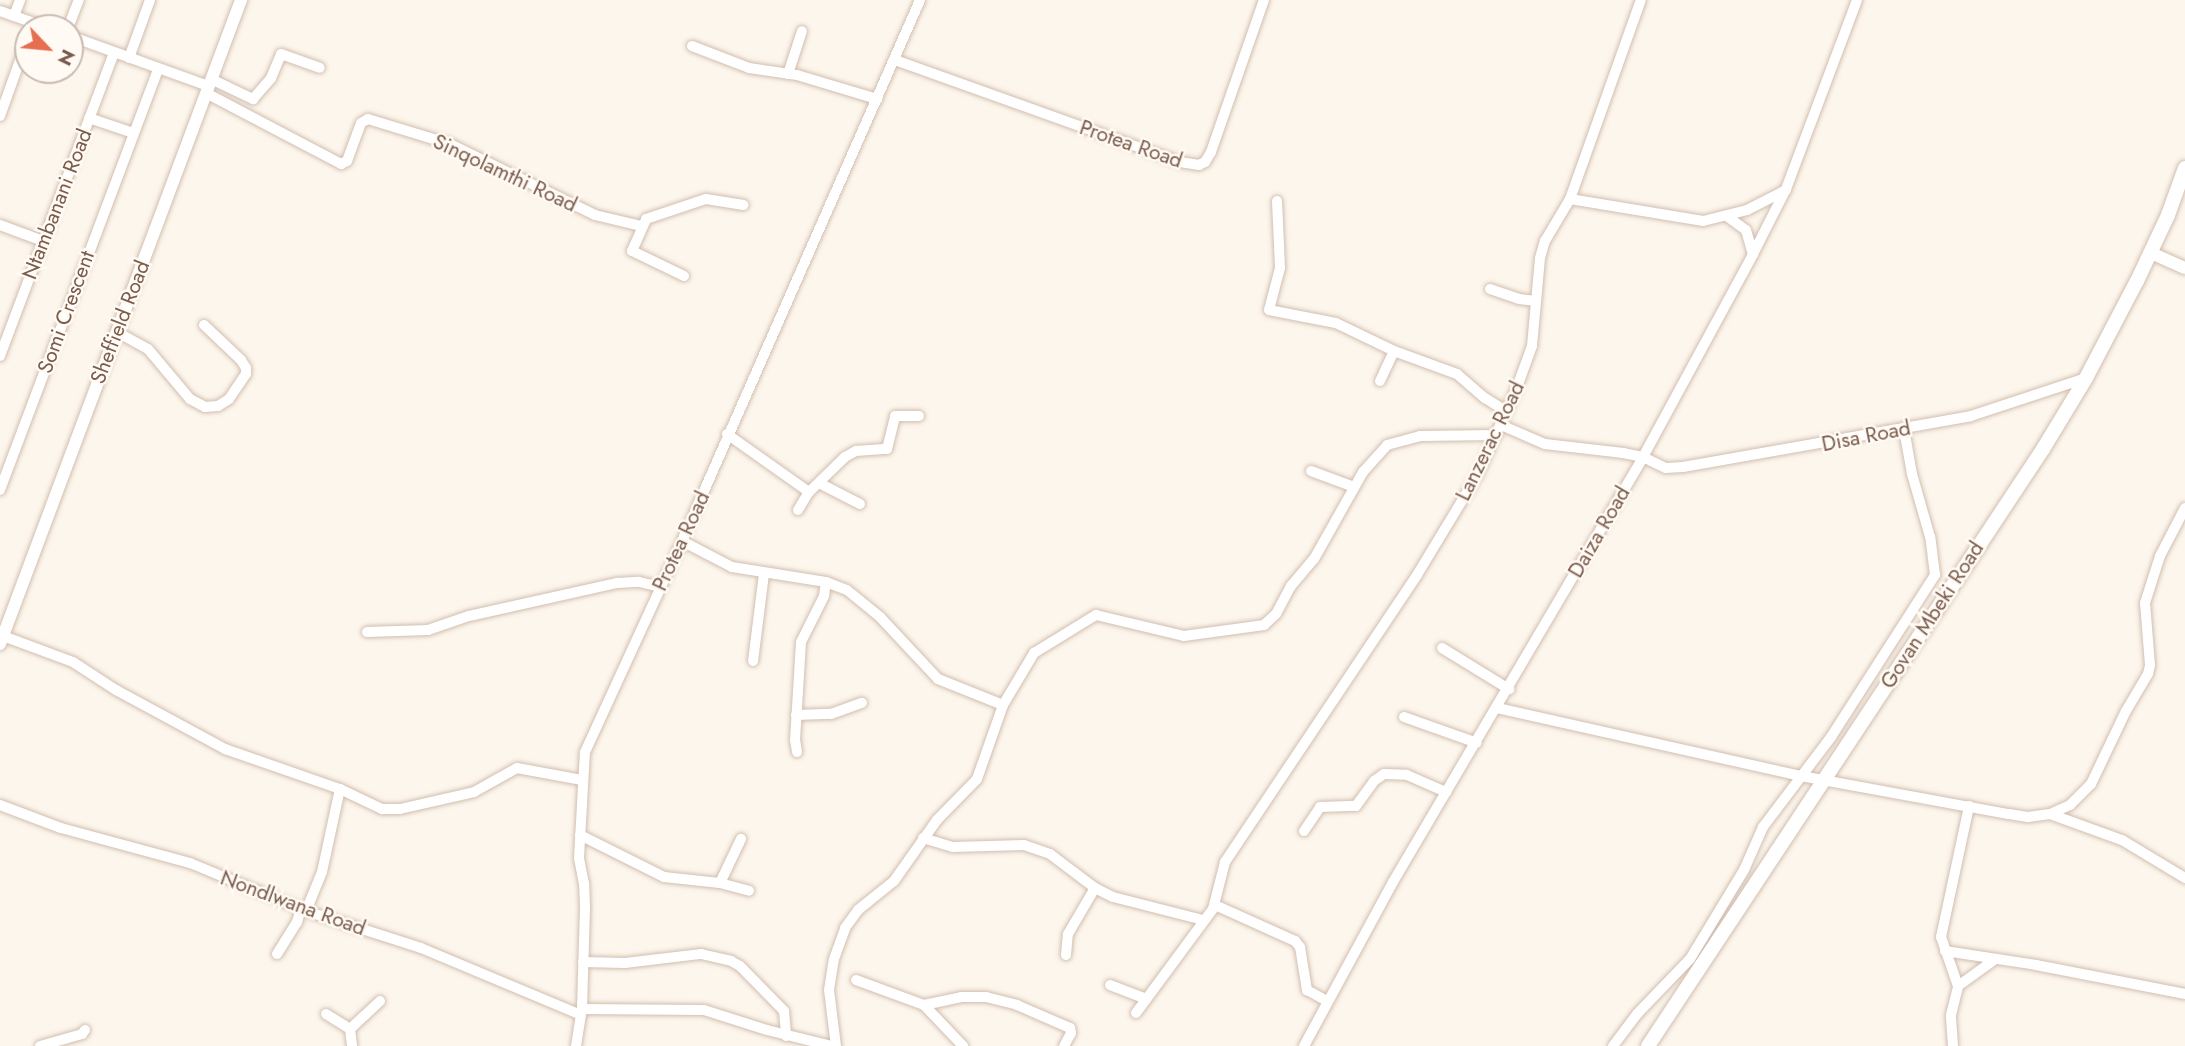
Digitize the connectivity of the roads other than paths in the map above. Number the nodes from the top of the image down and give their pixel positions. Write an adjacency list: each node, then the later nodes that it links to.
1 (150, 0): 13 (street)
2 (241, 0): 19 (street, Sheffield Road)
3 (920, 0): 14 (street, Protea Road)
4 (1264, 0): 14 (street, Protea Road)
5 (1641, 0): 26 (street, Lanzerac Road)
6 (1857, 0): 25 (street, Daiza Road)
7 (0, 11): 8 (street)
8 (14, 16)
9 (802, 32): 17 (street)
10 (84, 41): 12 (street, Sinqolamthi Road)
11 (691, 46): 17 (street)
12 (114, 53): 13 (street, Sinqolamthi Road); 22 (street, Ntambanani Road)
13 (129, 58): 16 (street, Sinqolamthi Road)
14 (895, 60): 20 (street, Protea Road)
15 (320, 68): 19 (street)
16 (158, 69): 19 (street, Sinqolamthi Road); 23 (street, Somi Crescent)
17 (788, 74): 20 (street)
18 (14, 77): 21 (street)
19 (208, 86): 31 (street, Sinqolamthi Road); 40 (street, Sheffield Road)
20 (877, 99): 49 (street, Protea Road)
21 (0, 116)
22 (89, 118): 23 (street); 32 (street, Ntambanani Road)
23 (133, 134): 54 (street, Somi Crescent)
24 (2185, 168): 33 (main road, Govan Mbeki Road)
25 (1786, 189): 29 (street); 34 (street, Daiza Road)
26 (1570, 199): 29 (street); 38 (street, Lanzerac Road)
27 (1277, 201): 41 (street)
28 (744, 205): 31 (street)
29 (1728, 217): 34 (street)
30 (0, 225): 32 (street)
31 (641, 226): 36 (street)
32 (43, 241): 42 (street, Ntambanani Road)
33 (2151, 253): 35 (street); 43 (main road, Govan Mbeki Road)
34 (1754, 254): 50 (street, Daiza Road)
35 (2185, 268)
36 (684, 276)
37 (1490, 289): 38 (street)
38 (1536, 300): 45 (street, Lanzerac Road)
39 (204, 325): 40 (street)
40 (117, 332): 64 (street, Sheffield Road)
41 (1394, 351): 44 (street); 45 (street)
42 (0, 356)
43 (2086, 378): 47 (street, Disa Road); 77 (main road, Govan Mbeki Road)
44 (1380, 381)
45 (1507, 412): 48 (street, Lanzerac Road)
46 (919, 416): 52 (street)
47 (1905, 429): 50 (street, Disa Road); 75 (street)
48 (1499, 430): 50 (street, Disa Road); 53 (street); 91 (street, Lanzerac Road)
49 (727, 434): 55 (street); 59 (street, Protea Road)
50 (1643, 457): 67 (street, Daiza Road)
51 (1311, 471): 53 (street)
52 (820, 483): 55 (street); 56 (street)
53 (1354, 487): 69 (street)
54 (0, 490)
55 (809, 492): 58 (street)
56 (860, 504)
57 (2185, 508): 82 (street)
58 (798, 510)
59 (682, 541): 60 (street); 62 (street, Protea Road)
60 (764, 574): 61 (street); 66 (street)
61 (826, 582): 69 (street); 71 (street)
62 (660, 587): 63 (street); 76 (street, Protea Road)
63 (367, 632)
64 (2, 640): 78 (street)
65 (1443, 648): 67 (street)
66 (753, 661)
67 (1508, 689): 70 (street, Daiza Road)
68 (862, 703): 71 (street)
69 (1003, 705): 85 (street)
70 (1497, 708): 73 (street, Daiza Road); 75 (street)
71 (796, 715): 74 (street)
72 (1404, 717): 73 (street)
73 (1477, 743): 79 (street, Daiza Road)
74 (797, 752)
75 (1801, 776): 77 (street); 122 (street)
76 (582, 780): 78 (street); 84 (street, Protea Road)
77 (1825, 780): 81 (street); 123 (main road, Govan Mbeki Road)
78 (340, 789): 92 (street)
79 (1446, 792): 83 (street); 105 (street, Daiza Road)
80 (0, 805): 92 (street, Nondlwana Road)
81 (1969, 806): 82 (street); 94 (street)
82 (2050, 814): 87 (street)
83 (1304, 831)
84 (580, 835): 88 (street); 98 (street, Protea Road)
85 (923, 838): 89 (street); 117 (street)
86 (741, 839): 88 (street)
87 (2185, 878)
88 (720, 883): 90 (street)
89 (1095, 888): 93 (street); 96 (street)
90 (749, 891)
91 (1215, 905): 93 (street); 105 (street)
92 (304, 910): 95 (street); 107 (street, Nondlwana Road)
93 (1203, 920): 103 (street)
94 (1945, 951): 97 (street); 101 (street)
95 (276, 954)
96 (1066, 955)
97 (1994, 960): 101 (street); 102 (street)
98 (583, 962): 107 (street, Protea Road); 112 (street)
99 (856, 980): 106 (street)
100 (1110, 985): 103 (street)
101 (1958, 986): 124 (street)
102 (2185, 994)
103 (1146, 999): 108 (street)
104 (380, 1001): 110 (street)
105 (1327, 1001): 121 (street, Daiza Road)
106 (924, 1005): 113 (street); 120 (street)
107 (581, 1012): 112 (street); 116 (street, Protea Road)
108 (1136, 1013)
109 (326, 1014): 110 (street)
110 (350, 1029): 115 (street)
111 (85, 1030): 114 (street)
112 (786, 1036): 117 (street)
113 (953, 1036): 118 (street); 119 (street)
114 (40, 1046)
115 (352, 1046)
116 (576, 1046)
117 (833, 1046)
118 (945, 1046)
119 (962, 1046)
120 (1064, 1046)
121 (1304, 1046)
122 (1613, 1046)
123 (1648, 1046)
124 (1953, 1046)

